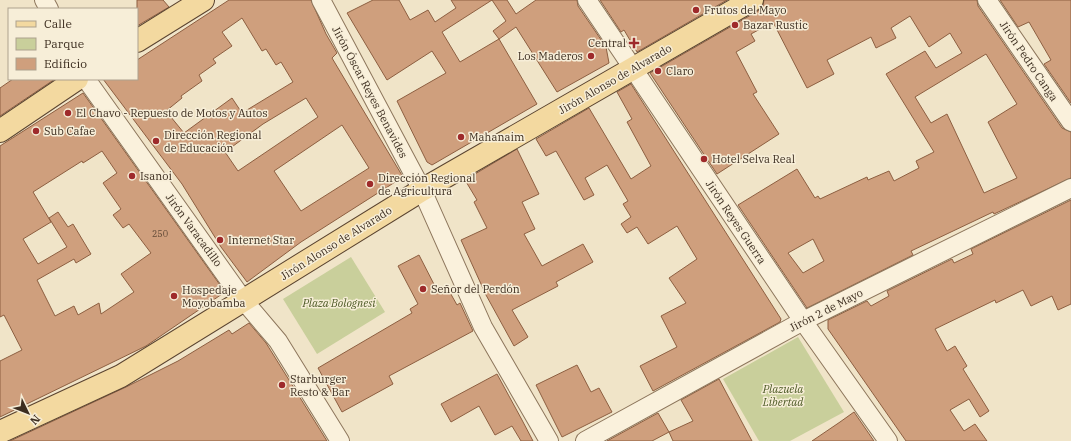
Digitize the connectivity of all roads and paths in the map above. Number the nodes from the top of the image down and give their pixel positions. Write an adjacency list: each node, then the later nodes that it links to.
1 (204, 0): 6 (main road)
2 (321, 0): 13 (street, Jirón Óscar Reyes Benavides)
3 (587, 0): 7 (street, Jirón Reyes Guerra)
4 (752, 0): 7 (main road, Jirón Alonso de Alvarado)
5 (987, 0): 10 (street, Jirón Pedro Canga)
6 (138, 40)
7 (634, 70): 13 (main road, Jirón Alonso de Alvarado); 15 (street, Jirón Reyes Guerra)
8 (76, 80): 11 (main road)
9 (87, 80): 14 (street, Jirón Varacadillo)
10 (1071, 122)
11 (0, 131)
12 (1071, 188): 15 (street, Jirón 2 de Mayo)
13 (422, 190): 14 (main road, Jirón Alonso de Alvarado); 18 (street, Jirón Óscar Reyes Benavides)
14 (244, 300): 16 (main road, Jirón Alonso de Alvarado); 17 (street, Jirón Varacadillo)
15 (803, 321): 19 (street, Jirón 2 de Mayo); 20 (street, Jirón Reyes Guerra)
16 (0, 432)
17 (340, 441)
18 (549, 441)
19 (585, 441)
20 (888, 441)

